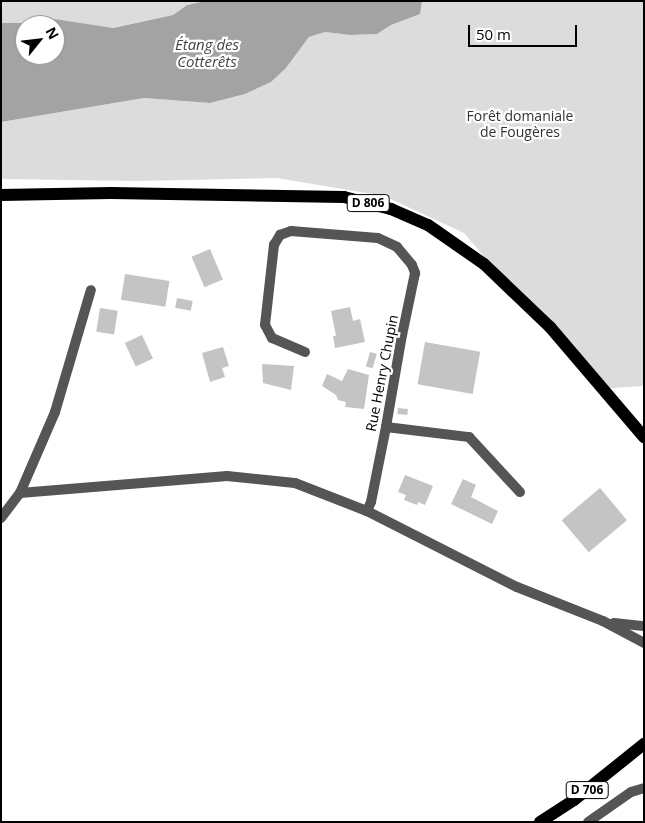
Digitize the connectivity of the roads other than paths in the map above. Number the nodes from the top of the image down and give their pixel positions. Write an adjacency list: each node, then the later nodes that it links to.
1 (1, 194): 5 (main road, D 806)
2 (91, 290): 7 (street)
3 (305, 352): 4 (street, Rue Henry Chupin)
4 (386, 427): 6 (street); 8 (street, Rue Henry Chupin)
5 (644, 437)
6 (520, 492)
7 (20, 493): 8 (street); 9 (street)
8 (367, 511): 10 (street)
9 (1, 518)
10 (603, 621): 11 (street); 12 (street)
11 (644, 626)
12 (644, 643)
13 (644, 735): 15 (main road, D 706)
14 (644, 744): 15 (main road, D 706)
15 (630, 754): 17 (main road, D 706)
16 (644, 788): 18 (street)
17 (540, 822)
18 (588, 822)

